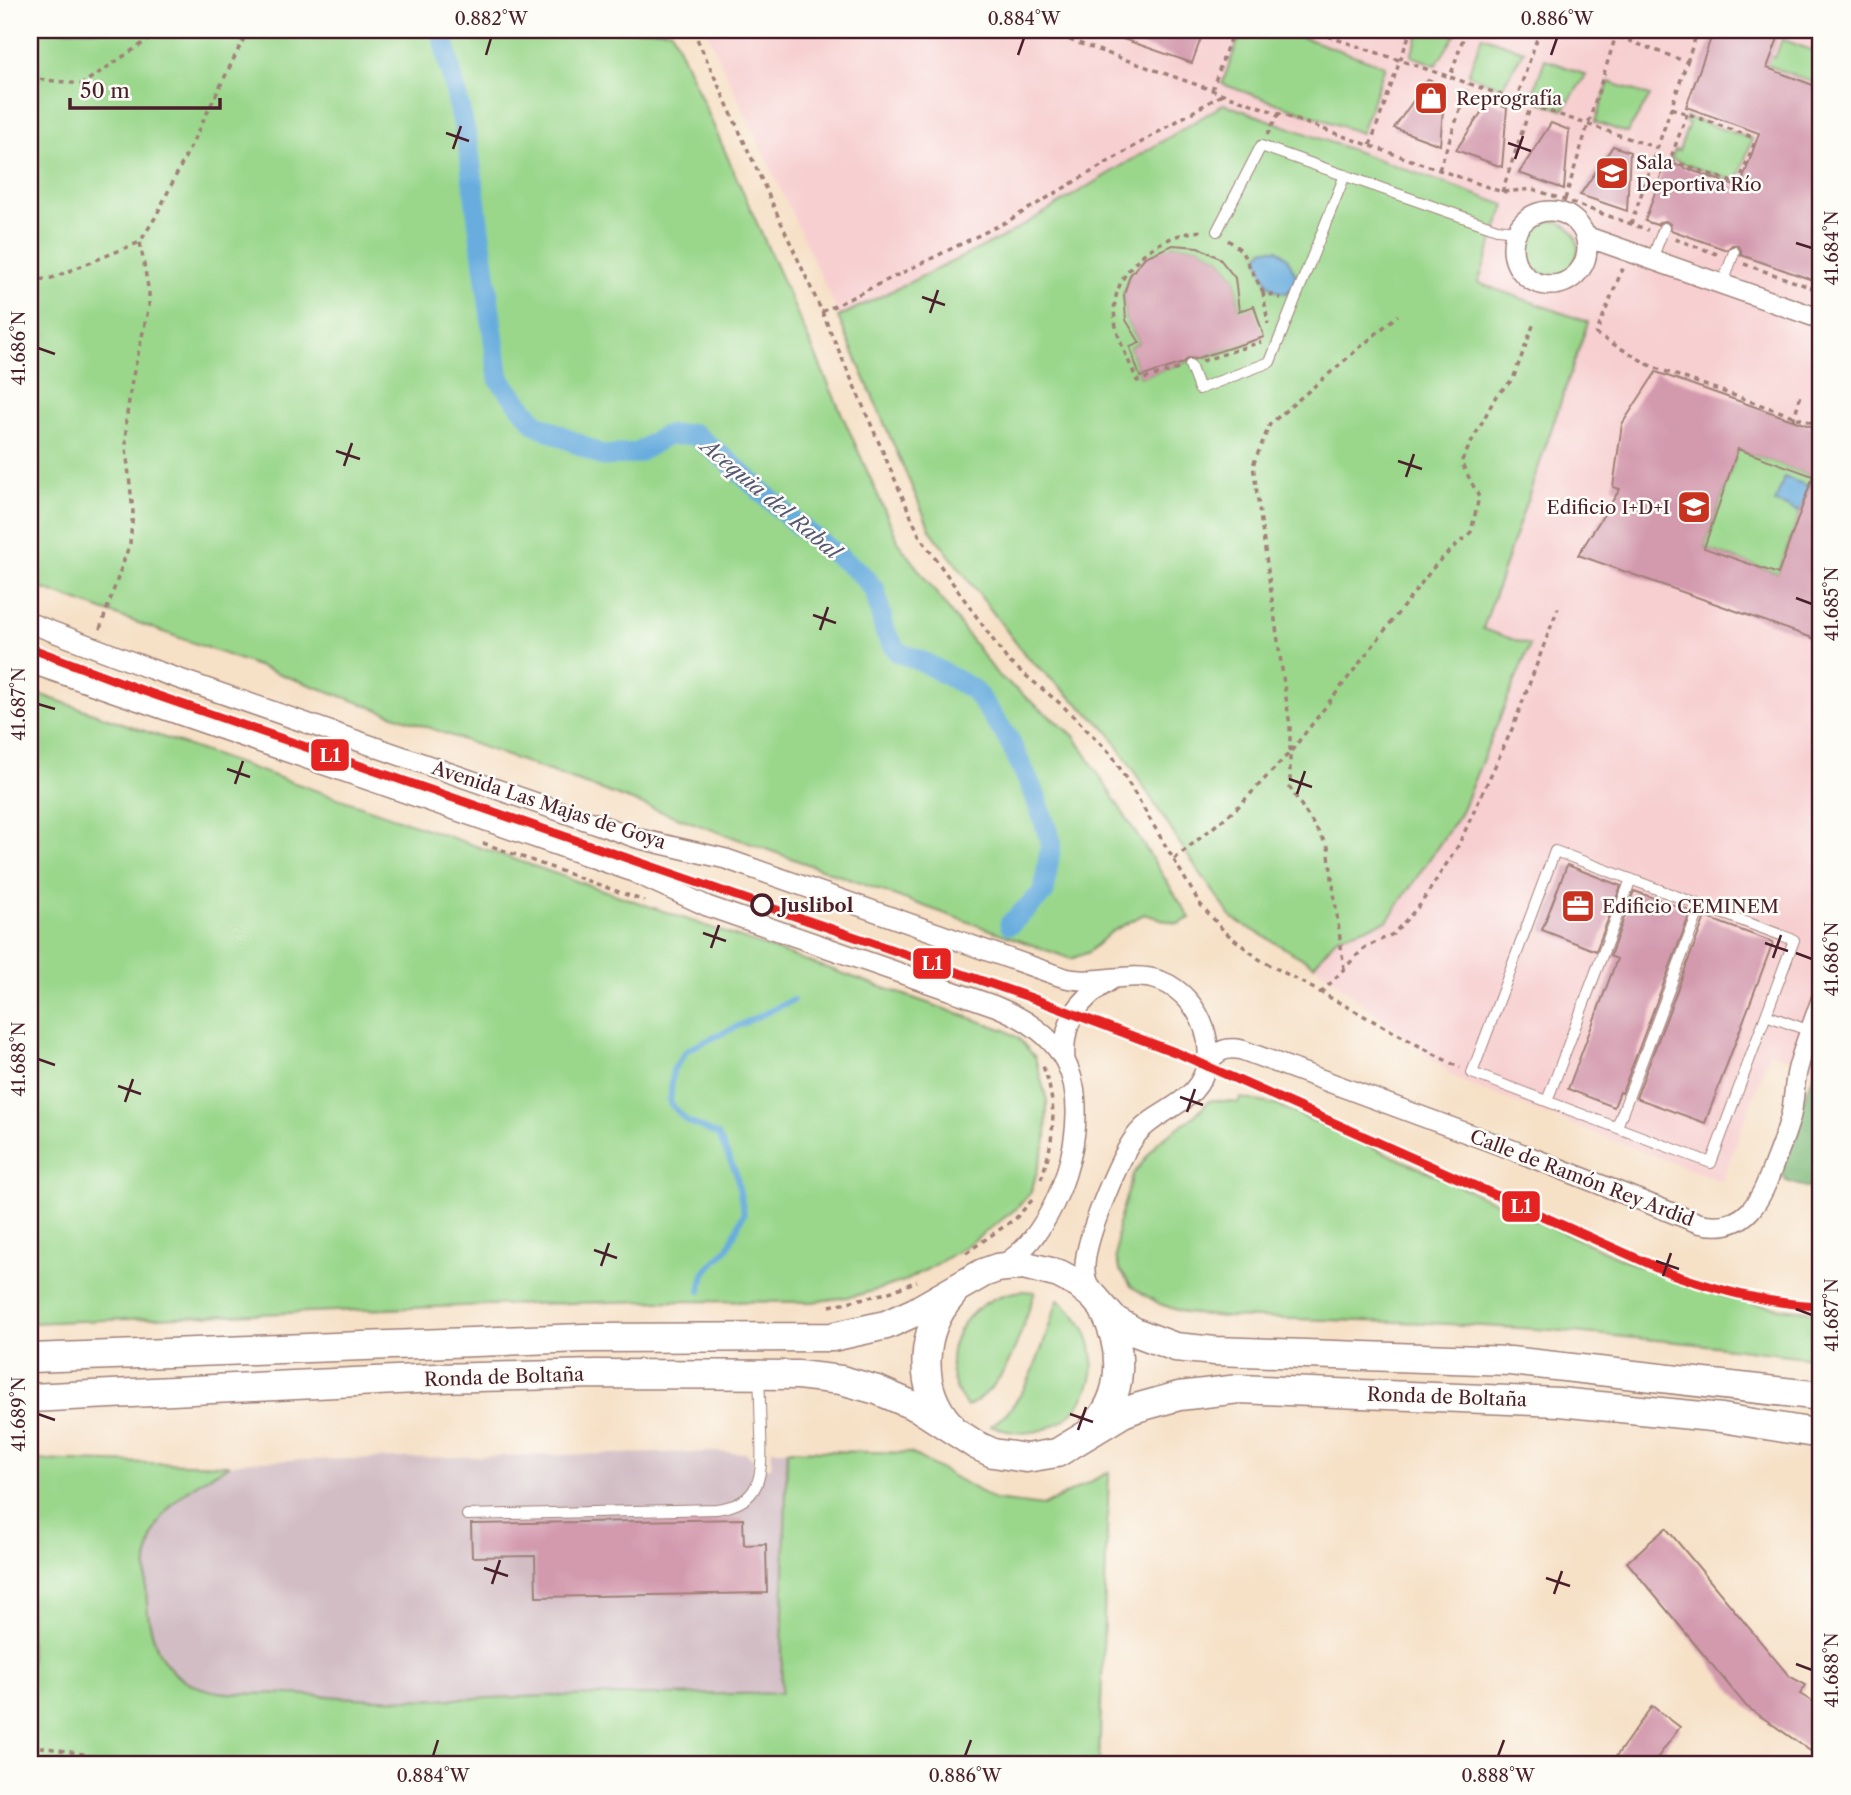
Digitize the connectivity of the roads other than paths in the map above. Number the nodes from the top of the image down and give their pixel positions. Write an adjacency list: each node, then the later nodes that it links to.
1 (1345, 175): 3 (lane); 4 (lane); 10 (lane)
2 (1664, 228): 7 (lane)
3 (1217, 231)
4 (1516, 231): 5 (street); 5 (street)
5 (1586, 245): 7 (street)
6 (1734, 252): 8 (lane)
7 (1652, 259): 8 (street)
8 (1723, 284): 9 (street)
9 (1821, 319)
10 (1190, 365)
11 (30, 622): 15 (street, Avenida Las Majas de Goya)
12 (30, 663): 19 (street, Avenida Las Majas de Goya)
13 (1631, 879): 14 (lane); 21 (lane); 21 (lane)
14 (1701, 905): 17 (lane); 22 (lane)
15 (1112, 979): 19 (street, Avenida Las Majas de Goya); 20 (street, Avenida Las Majas de Goya)
16 (1821, 1000): 18 (street, Calle de Ramón Rey Ardid)
17 (1766, 1015): 18 (lane); 22 (lane)
18 (1810, 1031): 20 (street, Calle de Ramón Rey Ardid)
19 (1065, 1061): 23 (street, Avenida Las Majas de Goya)
20 (1206, 1066): 25 (street)
21 (1547, 1101): 22 (lane)
22 (1617, 1128)
23 (997, 1268): 24 (main road, Ronda de Boltaña); 25 (main road, Ronda de Boltaña)
24 (958, 1289): 26 (main road, Ronda de Boltaña); 31 (main road, Ronda de Boltaña)
25 (1098, 1302): 28 (main road, Ronda de Boltaña); 32 (main road, Ronda de Boltaña)
26 (30, 1358)
27 (759, 1373): 29 (main road, Ronda de Boltaña); 31 (main road, Ronda de Boltaña); 33 (lane)
28 (1821, 1396)
29 (30, 1398)
30 (1821, 1434): 32 (main road, Ronda de Boltaña)
31 (963, 1438): 32 (main road, Ronda de Boltaña)
32 (1082, 1439)
33 (467, 1515)

